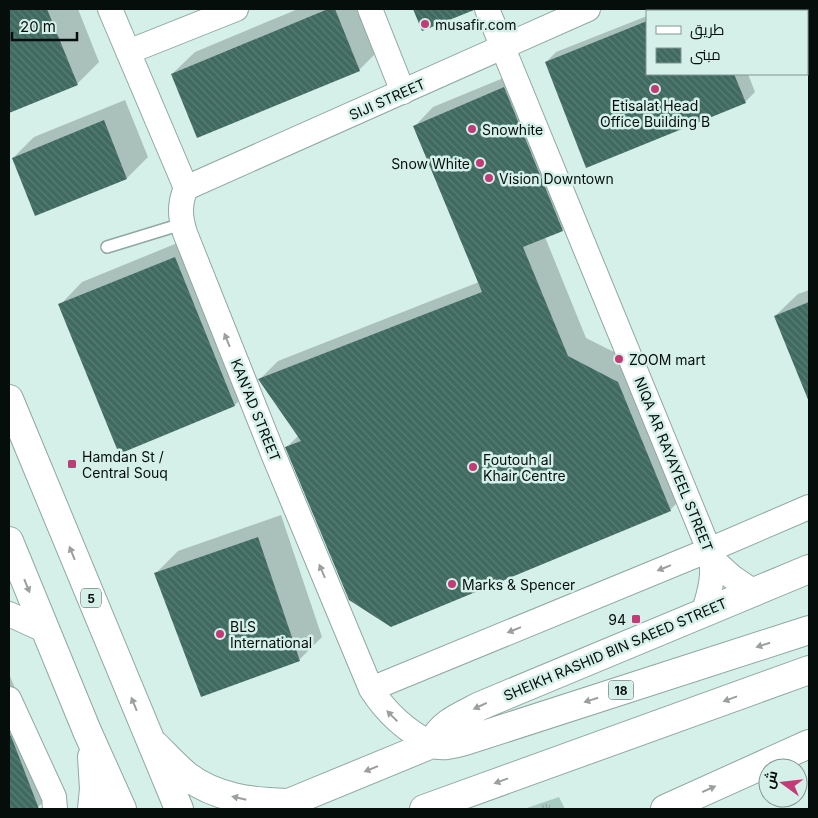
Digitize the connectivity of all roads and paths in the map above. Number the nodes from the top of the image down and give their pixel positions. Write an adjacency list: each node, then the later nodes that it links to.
1 (110, 9): 7 (street)
2 (236, 9): 7 (street)
3 (370, 9): 8 (street)
4 (487, 9): 6 (street, NIQA AR RAYAYEEL STREET)
5 (588, 9): 6 (street, SIJI STREET)
6 (503, 47): 8 (street, SIJI STREET); 15 (street, NIQA AR RAYAYEEL STREET)
7 (128, 52): 9 (street)
8 (403, 92): 9 (street, SIJI STREET)
9 (186, 188): 10 (street, KAN'AD STREET)
10 (182, 224): 11 (lane); 23 (street, KAN'AD STREET, one-way to 10)
11 (107, 248)
12 (9, 399): 26 (main road, 5, one-way to 12)
13 (809, 506): 15 (street)
14 (9, 541): 20 (main road, one-way to 20)
15 (711, 555): 17 (street, NIQA AR RAYAYEEL STREET); 18 (street, NIQA AR RAYAYEEL STREET); 23 (street, one-way to 23)
16 (809, 569): 17 (main road, SHEIKH RASHID BIN SAEED STREET)
17 (754, 592): 18 (main road, SHEIKH RASHID BIN SAEED STREET)
18 (702, 613): 27 (main road, SHEIKH RASHID BIN SAEED STREET, one-way to 27)
19 (9, 614): 20 (street)
20 (44, 630): 25 (main road)
21 (809, 630): 27 (main road, 18, one-way to 27)
22 (809, 670): 34 (main road, one-way to 34)
23 (371, 689): 27 (street, KAN'AD STREET, one-way to 23)
24 (9, 699): 31 (street)
25 (87, 731): 32 (main road); 33 (main road)
26 (149, 739): 29 (main road, 5); 30 (main road, one-way to 26)
27 (432, 744): 30 (main road, 18, one-way to 30)
28 (809, 744): 35 (main road, one-way to 28)
29 (175, 805)
30 (280, 806)
31 (55, 809)
32 (92, 809)
33 (122, 809)
34 (424, 809)
35 (665, 809)

